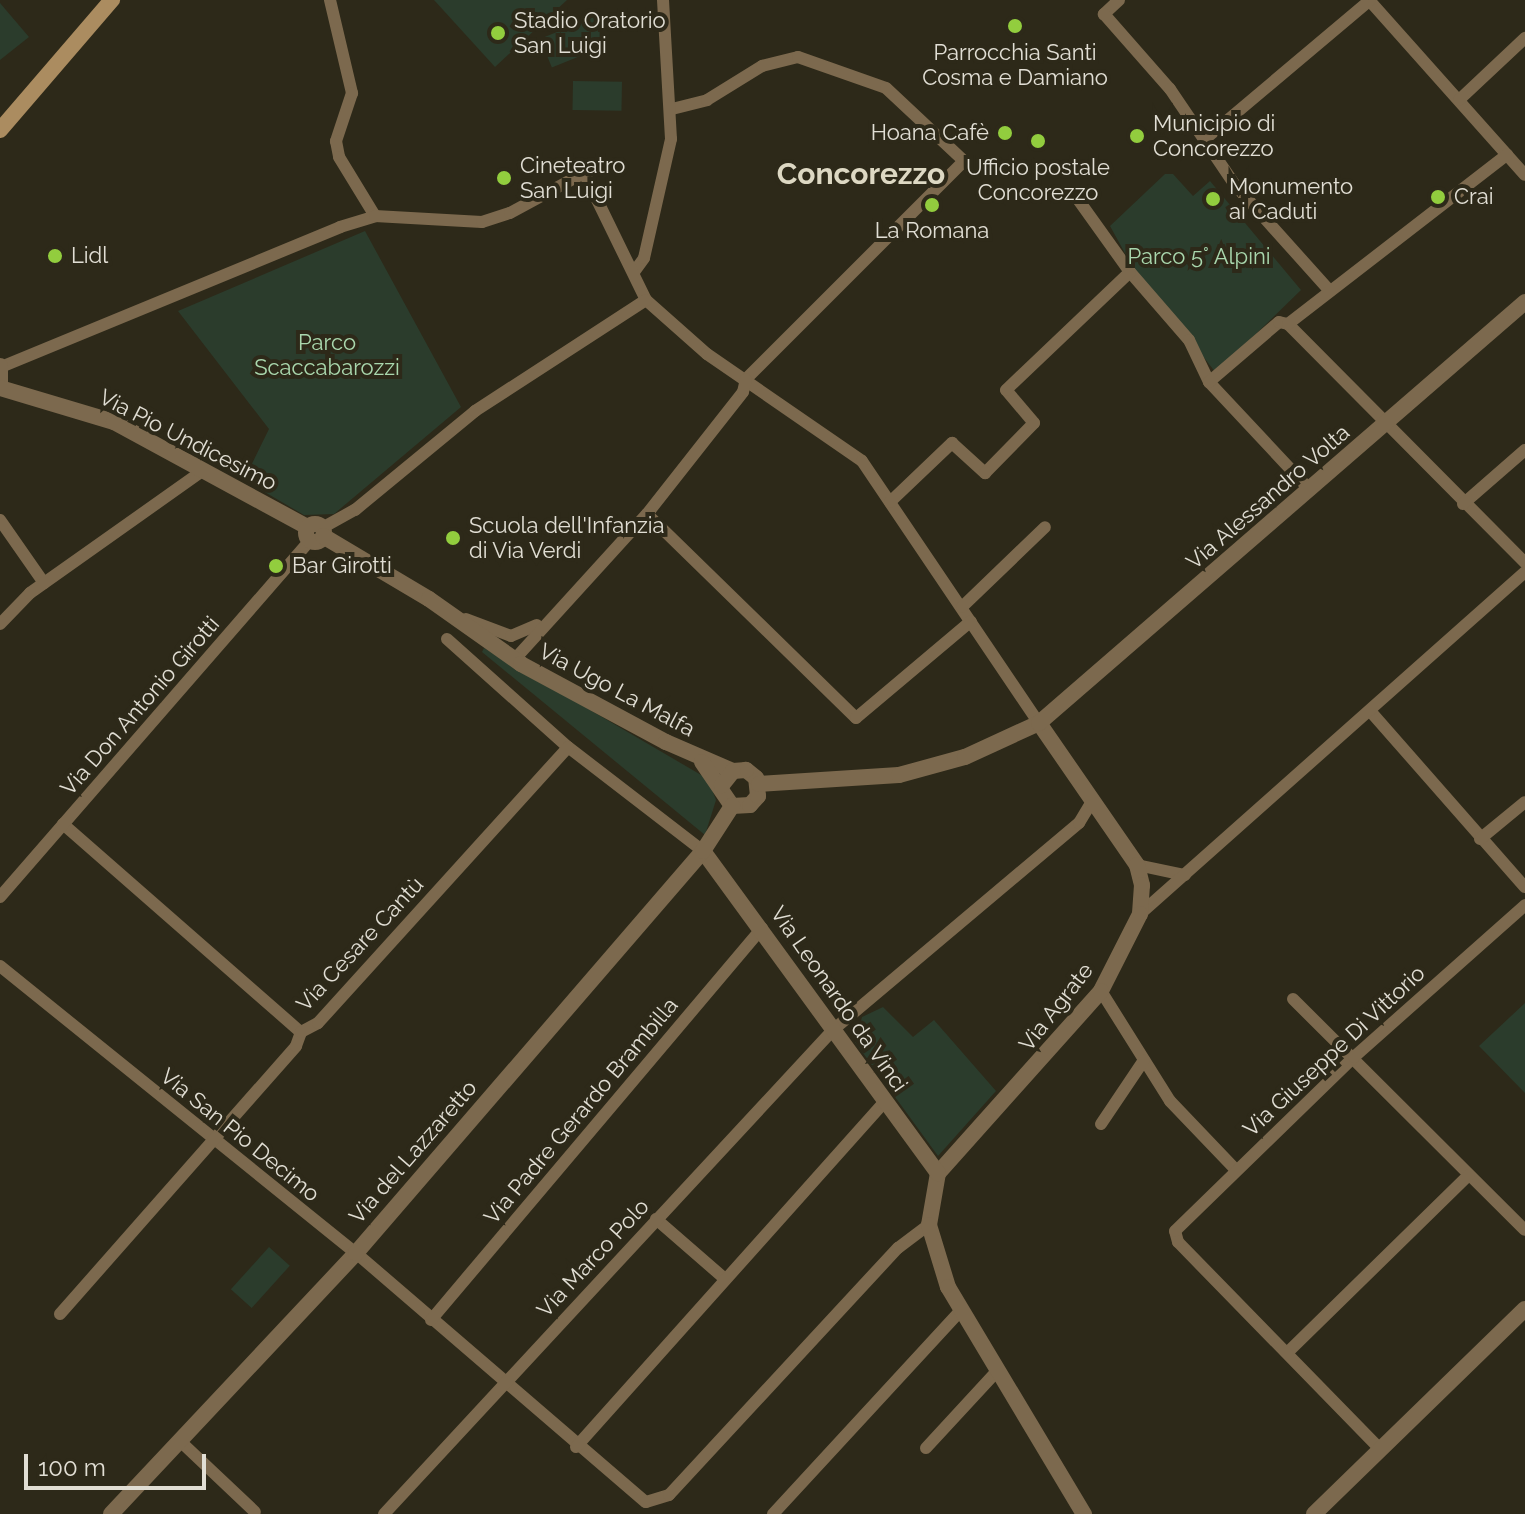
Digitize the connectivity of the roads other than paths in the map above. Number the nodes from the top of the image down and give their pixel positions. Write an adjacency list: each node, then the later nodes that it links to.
1 (112, 0): 9 (main road)
2 (330, 0): 14 (street)
3 (663, 0): 8 (street)
4 (1119, 0): 10 (street)
5 (1370, 0): 7 (street); 10 (street)
6 (1525, 38): 7 (street)
7 (1459, 100): 11 (street)
8 (672, 109): 15 (street); 22 (street)
9 (2, 129)
10 (1204, 140): 17 (street)
11 (1507, 155): 12 (street); 17 (street)
12 (1525, 175)
13 (1077, 198): 16 (street)
14 (375, 216): 15 (street); 21 (street)
15 (634, 272): 18 (street)
16 (1130, 272): 23 (street); 29 (street)
17 (1328, 289): 20 (street)
18 (646, 300): 22 (street); 34 (street, Via Don Antonio Girotti)
19 (1525, 302): 25 (street, Via Alessandro Volta)
20 (1288, 324): 23 (street); 25 (street)
21 (0, 367): 24 (street)
22 (746, 379): 29 (street); 31 (street)
23 (1209, 382): 28 (street)
24 (0, 385): 27 (street, Via Pio Undicesimo)
25 (1384, 426): 28 (street, Via Alessandro Volta); 30 (street)
26 (1525, 450): 30 (street)
27 (204, 470): 34 (street, Via Pio Undicesimo); 37 (street)
28 (1310, 490): 46 (street, Via Alessandro Volta)
29 (890, 502): 38 (street)
30 (1463, 504): 35 (street)
31 (647, 514): 40 (street); 41 (street)
32 (0, 520): 37 (street)
33 (1045, 527): 38 (street)
34 (316, 533): 39 (street, Via Pio Undicesimo); 56 (street, Via Don Antonio Girotti)
35 (1525, 563)
36 (1525, 572): 45 (street)
37 (44, 583): 42 (street)
38 (962, 607): 41 (street)
39 (444, 609): 40 (street); 44 (street, Via Pio Undicesimo)
40 (549, 616): 44 (street)
41 (971, 621): 46 (street)
42 (0, 624)
43 (447, 639): 47 (street)
44 (514, 660): 48 (street, Via Ugo La Malfa)
45 (1371, 712): 58 (street); 61 (street)
46 (1039, 723): 50 (street); 52 (street)
47 (568, 747): 59 (street); 71 (street, Via Cesare Cantù)
48 (699, 758): 49 (street, Via Ugo La Malfa); 51 (street, Via Ugo La Malfa)
49 (733, 771): 50 (street, Via Ugo La Malfa); 51 (street)
50 (759, 784): 54 (street)
51 (722, 785): 54 (street, Via Ugo La Malfa)
52 (1093, 800): 55 (street, Via Marco Polo); 57 (street)
53 (1525, 802): 58 (street)
54 (732, 806): 59 (street, Via del Lazzaretto)
55 (1079, 823): 57 (street); 70 (street, Via Marco Polo)
56 (63, 824): 63 (street, Via Don Antonio Girotti); 71 (street)
57 (1113, 830): 60 (street)
58 (1480, 839): 62 (street)
59 (703, 851): 66 (street, Via Leonardo da Vinci); 83 (street, Via del Lazzaretto)
60 (1137, 865): 61 (street); 65 (street)
61 (1185, 875): 65 (street)
62 (1525, 887)
63 (0, 897)
64 (1525, 905): 72 (street, Via Giuseppe Di Vittorio)
65 (1140, 914): 68 (street, Via Agrate)
66 (762, 928): 70 (street, Via Leonardo da Vinci); 88 (street, Via Padre Gerardo Brambilla)
67 (0, 966): 76 (street, Via San Pio Decimo)
68 (1101, 991): 73 (street); 78 (street, Via Agrate)
69 (1293, 999): 72 (street)
70 (833, 1030): 74 (street, Via Leonardo da Vinci); 80 (street, Via Marco Polo)
71 (301, 1032): 76 (street, Via Cesare Cantù)
72 (1354, 1057): 77 (street, Via Giuseppe Di Vittorio); 79 (street)
73 (1144, 1060): 75 (street); 77 (street)
74 (885, 1101): 78 (street, Via Leonardo da Vinci); 84 (street)
75 (1101, 1124)
76 (214, 1140): 83 (street, Via San Pio Decimo); 87 (street, Via Cesare Cantù)
77 (1236, 1170): 89 (street, Via Giuseppe Di Vittorio)
78 (938, 1173): 81 (street)
79 (1469, 1175): 82 (street); 89 (street)
80 (656, 1219): 84 (street); 91 (street, Via Marco Polo)
81 (929, 1225): 86 (street); 93 (street, Via San Pio Decimo)
82 (1525, 1230)
83 (356, 1253): 88 (street, Via San Pio Decimo); 92 (street, Via del Lazzaretto)
84 (725, 1279): 93 (street)
85 (1525, 1309): 95 (street)
86 (961, 1310): 90 (street); 99 (street)
87 (60, 1314)
88 (431, 1320): 91 (street, Via San Pio Decimo)
89 (1288, 1352): 95 (street)
90 (997, 1371): 94 (street); 100 (street)
91 (503, 1383): 93 (street, Via San Pio Decimo); 98 (street, Via Marco Polo)
92 (180, 1441): 96 (street); 97 (street, Via del Lazzaretto)
93 (576, 1447)
94 (926, 1448)
95 (1380, 1449): 101 (street)
96 (255, 1512)
97 (111, 1514)
98 (384, 1514)
99 (773, 1514)
100 (1084, 1514)
101 (1314, 1514)

